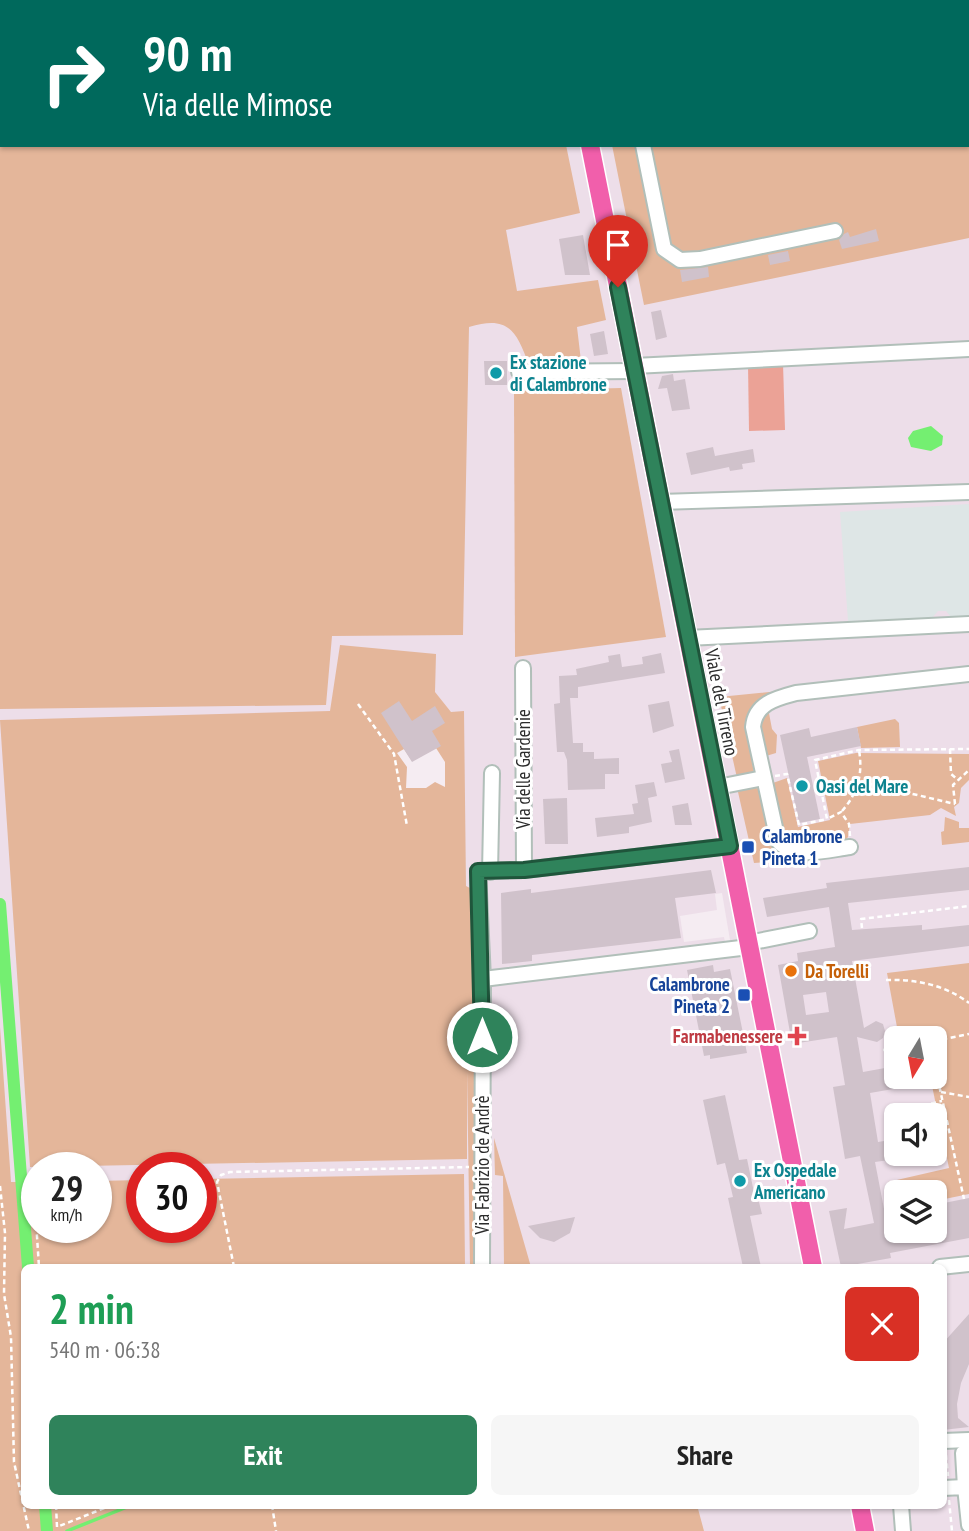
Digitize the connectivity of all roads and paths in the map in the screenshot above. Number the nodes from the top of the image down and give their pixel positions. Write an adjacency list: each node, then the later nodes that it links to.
1 (590, 147): 5 (main road, Viale del Tirreno)
2 (643, 147): 3 (street)
3 (835, 231)
4 (969, 349): 5 (street)
5 (634, 369): 6 (street); 8 (main road, Viale del Tirreno)
6 (519, 372)
7 (969, 492): 8 (street)
8 (660, 502): 10 (main road, Viale del Tirreno)
9 (969, 624): 10 (street)
10 (688, 638): 22 (main road, Viale del Tirreno)
11 (523, 668): 32 (street, Via delle Gardenie)
12 (969, 674): 19 (street)
13 (358, 704): 24 (path)
14 (950, 749): 15 (path); 16 (path); 20 (path)
15 (969, 749)
16 (859, 750): 21 (path); 28 (path)
17 (969, 770): 20 (path)
18 (492, 773): 33 (street, Via Fabrizio de Andrè)
19 (763, 778): 22 (street); 28 (path); 31 (street)
20 (958, 780): 26 (path)
21 (859, 782): 23 (path); 27 (path)
22 (718, 787): 30 (main road, Viale del Tirreno)
23 (885, 787): 26 (path); 26 (path)
24 (400, 788): 25 (path); 29 (path)
25 (406, 788)
26 (896, 790)
27 (841, 812): 28 (path); 31 (path)
28 (827, 819)
29 (407, 826)
30 (730, 846): 32 (street); 37 (main road, Viale del Tirreno)
31 (850, 847)
32 (524, 870): 33 (street)
33 (484, 871): 38 (street, Via Fabrizio de Andrè)
34 (969, 906): 35 (path)
35 (862, 928)
36 (809, 931): 37 (street)
37 (748, 945): 38 (street); 55 (main road, Viale del Tirreno)
38 (483, 979): 48 (street, Via Fabrizio de Andrè)
39 (886, 980): 40 (path)
40 (969, 1003)
41 (969, 1034): 42 (path)
42 (947, 1038)
43 (940, 1089): 44 (path)
44 (941, 1092): 45 (path); 46 (path)
45 (969, 1097)
46 (943, 1101): 47 (path); 50 (path)
47 (934, 1103)
48 (482, 1166): 53 (path); 54 (street, Via Fabrizio de Andrè)
49 (0, 1186): 63 (path)
50 (964, 1199)
51 (37, 1243): 52 (path)
52 (39, 1264)
53 (233, 1264)
54 (482, 1264)
55 (812, 1264)
56 (969, 1264): 57 (street)
57 (947, 1266)
58 (969, 1440): 59 (street)
59 (947, 1441)
60 (969, 1452): 61 (street)
61 (965, 1487): 62 (street); 70 (street)
62 (947, 1488)
63 (21, 1494)
64 (24, 1509): 71 (path)
65 (56, 1509): 66 (path)
66 (102, 1509)
67 (273, 1509): 72 (path)
68 (861, 1509): 73 (main road)
69 (901, 1509): 74 (street)
70 (968, 1527)
71 (29, 1531)
72 (276, 1531)
73 (865, 1531)
74 (903, 1531)

